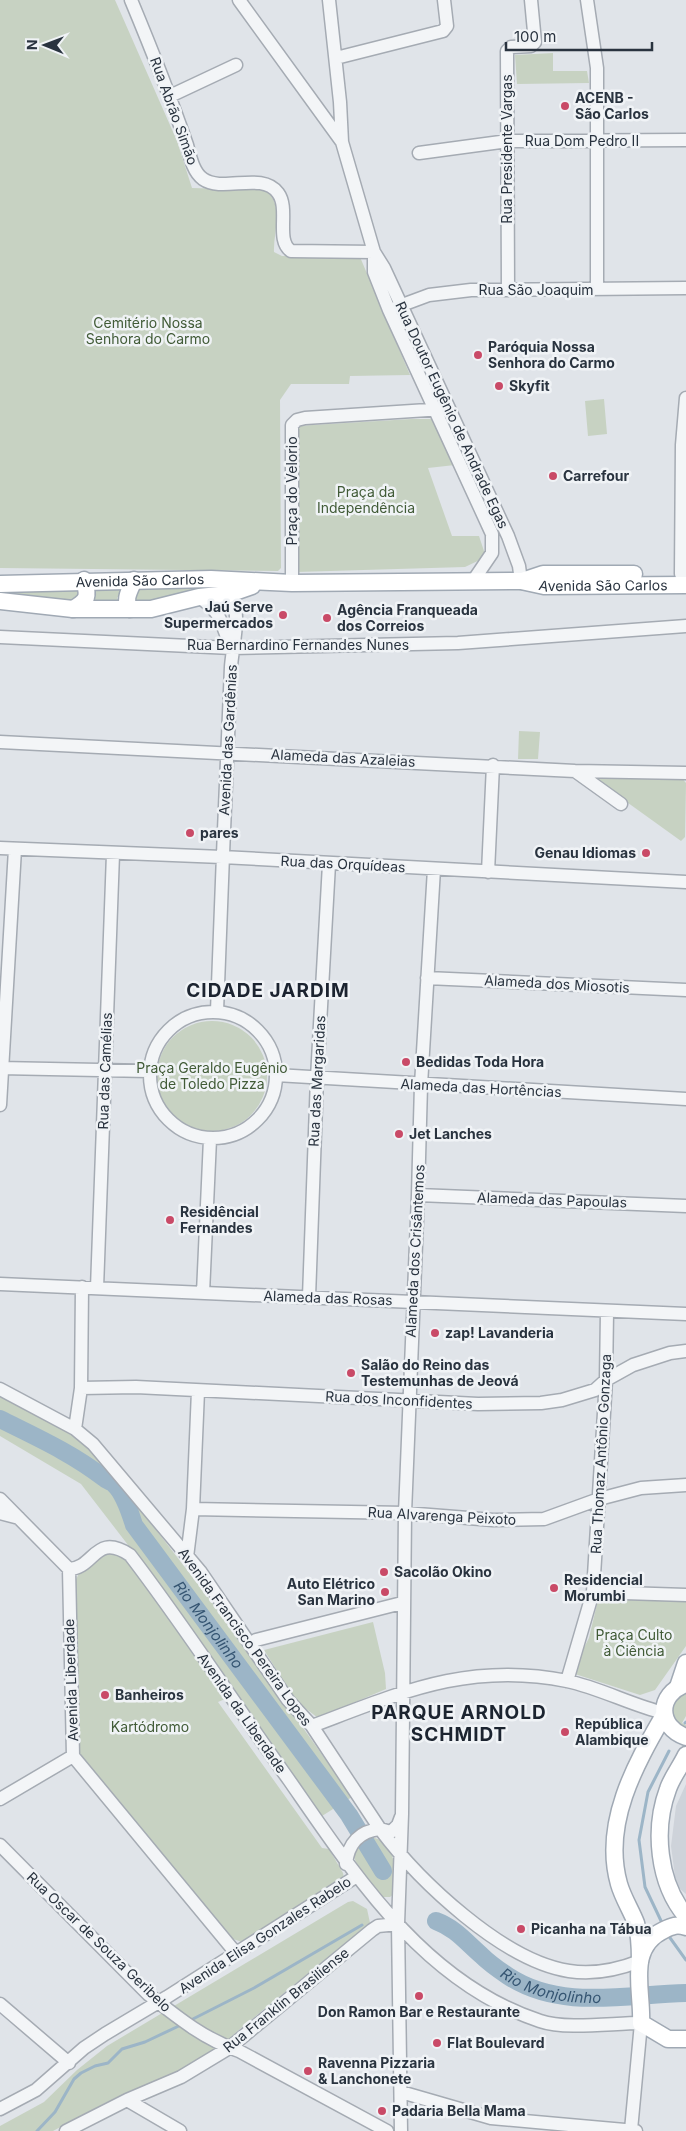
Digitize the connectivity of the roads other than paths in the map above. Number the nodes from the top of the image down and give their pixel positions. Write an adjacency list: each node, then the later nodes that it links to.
1 (131, 0): 9 (street, Rua Abrão Simão)
2 (239, 0): 12 (street, Rua Doutor Eugênio de Andrade Egas)
3 (329, 0): 7 (street)
4 (444, 0): 7 (street)
5 (531, 0): 11 (street, Rua Presidente Vargas)
6 (587, 0): 13 (street)
7 (336, 58): 12 (street)
8 (236, 65): 9 (street)
9 (170, 96): 15 (street, Rua Abrão Simão)
10 (686, 140): 13 (street, Rua Dom Pedro II)
11 (508, 141): 13 (street, Rua Dom Pedro II); 14 (street, Rua Dom Pedro II); 17 (street, Rua Presidente Vargas)
12 (342, 142): 15 (street, Rua Doutor Eugênio de Andrade Egas)
13 (597, 142): 18 (street)
14 (419, 153)
15 (374, 252): 19 (street, Rua Doutor Eugênio de Andrade Egas)
16 (686, 288): 18 (street, Rua São Joaquim)
17 (508, 290): 18 (street, Rua São Joaquim); 19 (street, Rua São Joaquim)
18 (597, 290)
19 (395, 307): 21 (street, Rua Doutor Eugênio de Andrade Egas)
20 (686, 398): 22 (street)
21 (442, 409): 23 (street, Rua Doutor Eugênio de Andrade Egas); 32 (street, Praça do Velorio)
22 (684, 429): 26 (street)
23 (466, 463): 24 (street, Rua Doutor Eugênio de Andrade Egas); 25 (street, Rua Doutor Eugênio de Andrade Egas)
24 (504, 528): 25 (street); 31 (street, Rua Doutor Eugênio de Andrade Egas)
25 (492, 534): 30 (street, Rua Doutor Eugênio de Andrade Egas)
26 (684, 578): 31 (main road, Avenida São Carlos)
27 (211, 579): 29 (main road, Avenida São Carlos); 32 (main road, Avenida São Carlos); 34 (main road)
28 (84, 580): 29 (main road, Avenida São Carlos); 33 (main road, Avenida São Carlos); 37 (main road)
29 (134, 580): 38 (main road)
30 (473, 580): 31 (main road, Avenida São Carlos); 32 (main road, Avenida São Carlos)
31 (521, 581)
32 (287, 583): 34 (main road, Avenida São Carlos)
33 (0, 584)
34 (228, 594): 35 (main road, Avenida São Carlos); 41 (street, Avenida das Gardênias)
35 (199, 597): 38 (main road, Avenida São Carlos); 41 (street, Avenida das Gardênias)
36 (0, 601): 37 (main road, Avenida São Carlos)
37 (73, 609): 38 (main road, Avenida São Carlos)
38 (130, 609)
39 (686, 626): 41 (street, Rua Bernardino Fernandes Nunes)
40 (0, 637): 41 (street, Rua Bernardino Fernandes Nunes)
41 (232, 648): 43 (street, Avenida das Gardênias)
42 (0, 742): 43 (street, Alameda das Azaleias)
43 (227, 753): 44 (street, Alameda das Azaleias); 51 (street, Avenida das Gardênias)
44 (493, 765): 45 (street, Alameda das Azaleias); 54 (street)
45 (575, 771): 46 (street, Alameda das Azaleias); 47 (street)
46 (686, 773)
47 (621, 804)
48 (0, 848): 49 (street, Rua das Orquídeas)
49 (15, 849): 50 (street, Rua das Orquídeas); 56 (street)
50 (113, 854): 51 (street, Rua das Orquídeas); 61 (street, Rua das Camélias)
51 (222, 857): 52 (street, Rua das Orquídeas); 59 (street, Avenida das Gardênias)
52 (329, 864): 53 (street, Rua das Orquídeas); 64 (street, Rua das Margaridas)
53 (434, 869): 54 (street, Rua das Orquídeas); 57 (street, Alameda dos Crisântemos)
54 (488, 872): 55 (street, Rua das Orquídeas)
55 (686, 882)
56 (4, 954): 60 (street)
57 (428, 978): 58 (street, Alameda dos Miosotis); 65 (street, Alameda dos Crisântemos)
58 (686, 990)
59 (217, 1011): 62 (street); 63 (street)
60 (1, 1068): 61 (street); 67 (street)
61 (105, 1071): 62 (street); 73 (street, Rua das Camélias)
62 (150, 1071): 68 (street)
63 (276, 1075): 64 (street, Alameda das Hortências); 68 (street)
64 (316, 1078): 65 (street, Alameda das Hortências); 75 (street, Rua das Margaridas)
65 (421, 1085): 66 (street, Alameda das Hortências); 69 (street, Alameda dos Crisântemos)
66 (686, 1099)
67 (0, 1104)
68 (210, 1139): 74 (street)
69 (418, 1195): 70 (street, Alameda das Papoulas); 76 (street, Alameda dos Crisântemos)
70 (686, 1206)
71 (0, 1284): 72 (street, Alameda das Rosas)
72 (82, 1287): 73 (street, Alameda das Rosas); 81 (street)
73 (98, 1288): 74 (street, Alameda das Rosas)
74 (203, 1292): 75 (street, Alameda das Rosas)
75 (309, 1297): 76 (street, Alameda das Rosas)
76 (413, 1302): 77 (street, Alameda das Rosas); 84 (street, Alameda dos Crisântemos)
77 (607, 1312): 78 (street, Alameda das Rosas); 80 (street, Rua Thomaz Antônio Gonzaga)
78 (686, 1314)
79 (686, 1351): 80 (street, Rua dos Inconfidentes)
80 (606, 1380): 84 (street, Rua dos Inconfidentes); 87 (street, Rua Thomaz Antônio Gonzaga)
81 (81, 1388): 83 (street, Rua dos Inconfidentes); 85 (street)
82 (0, 1389): 85 (street, Avenida Francisco Pereira Lopes)
83 (198, 1392): 84 (street, Rua dos Inconfidentes); 89 (street)
84 (409, 1400): 91 (street, Alameda dos Crisântemos)
85 (75, 1429): 93 (street, Avenida Francisco Pereira Lopes)
86 (686, 1485): 87 (street, Rua Alvarenga Peixoto)
87 (599, 1498): 91 (street, Rua Alvarenga Peixoto); 95 (street, Rua Thomaz Antônio Gonzaga)
88 (0, 1499): 92 (street)
89 (193, 1508): 91 (street, Rua Alvarenga Peixoto); 93 (street)
90 (0, 1513): 92 (street)
91 (405, 1513): 97 (street, Alameda dos Crisântemos)
92 (19, 1518): 94 (street)
93 (187, 1557): 98 (street, Avenida Francisco Pereira Lopes)
94 (69, 1569): 108 (street, Avenida Liberdade); 116 (street, Avenida da Liberdade)
95 (593, 1592): 96 (street); 100 (street, Rua Thomaz Antônio Gonzaga)
96 (686, 1595)
97 (402, 1603): 98 (street); 102 (street, Alameda dos Crisântemos)
98 (250, 1644): 105 (street, Avenida Francisco Pereira Lopes)
99 (686, 1664): 101 (main road)
100 (567, 1681): 102 (street); 103 (street)
101 (679, 1688): 103 (street); 104 (main road)
102 (402, 1691): 105 (street); 112 (street, Alameda dos Crisântemos)
103 (642, 1706): 104 (street)
104 (664, 1714): 106 (main road); 121 (main road)
105 (312, 1726): 113 (street, Avenida Francisco Pereira Lopes)
106 (686, 1737)
107 (686, 1755): 110 (main road)
108 (73, 1756): 111 (street); 120 (street, Avenida Liberdade)
109 (686, 1767): 110 (main road)
110 (673, 1778): 118 (main road)
111 (0, 1799)
112 (402, 1814): 113 (street); 115 (street, Alameda dos Crisântemos)
113 (380, 1829): 115 (street, Avenida Francisco Pereira Lopes); 116 (street)
114 (0, 1845): 122 (street, Rua Oscar de Souza Geribelo)
115 (401, 1857): 119 (street, Alameda dos Crisântemos); 121 (street)
116 (347, 1859): 117 (street, Avenida da Liberdade)
117 (357, 1876): 119 (street, Avenida da Liberdade); 120 (street, Avenida Elisa Gonzales Rabelo)
118 (682, 1923): 121 (main road)
119 (398, 1924): 124 (street); 126 (street, Rua Franklin Brasiliense); 128 (street, Alameda dos Crisântemos)
120 (235, 1952): 122 (street, Avenida Elisa Gonzales Rabelo)
121 (640, 1961): 124 (main road)
122 (158, 2002): 126 (street, Rua Oscar de Souza Geribelo); 127 (street, Avenida Elisa Gonzales Rabelo)
123 (0, 2004): 127 (street)
124 (641, 2017): 125 (main road); 131 (street)
125 (686, 2039)
126 (229, 2048): 129 (street, Rua Franklin Brasiliense); 134 (street, Rua Oscar de Souza Geribelo)
127 (69, 2063): 130 (street, Avenida Elisa Gonzales Rabelo)
128 (401, 2092): 131 (street); 135 (street, Alameda dos Crisântemos)
129 (127, 2100): 132 (street, Rua Franklin Brasiliense); 133 (street)
130 (0, 2109)
131 (634, 2130)
132 (66, 2131)
133 (180, 2131)
134 (388, 2131)
135 (401, 2131)

